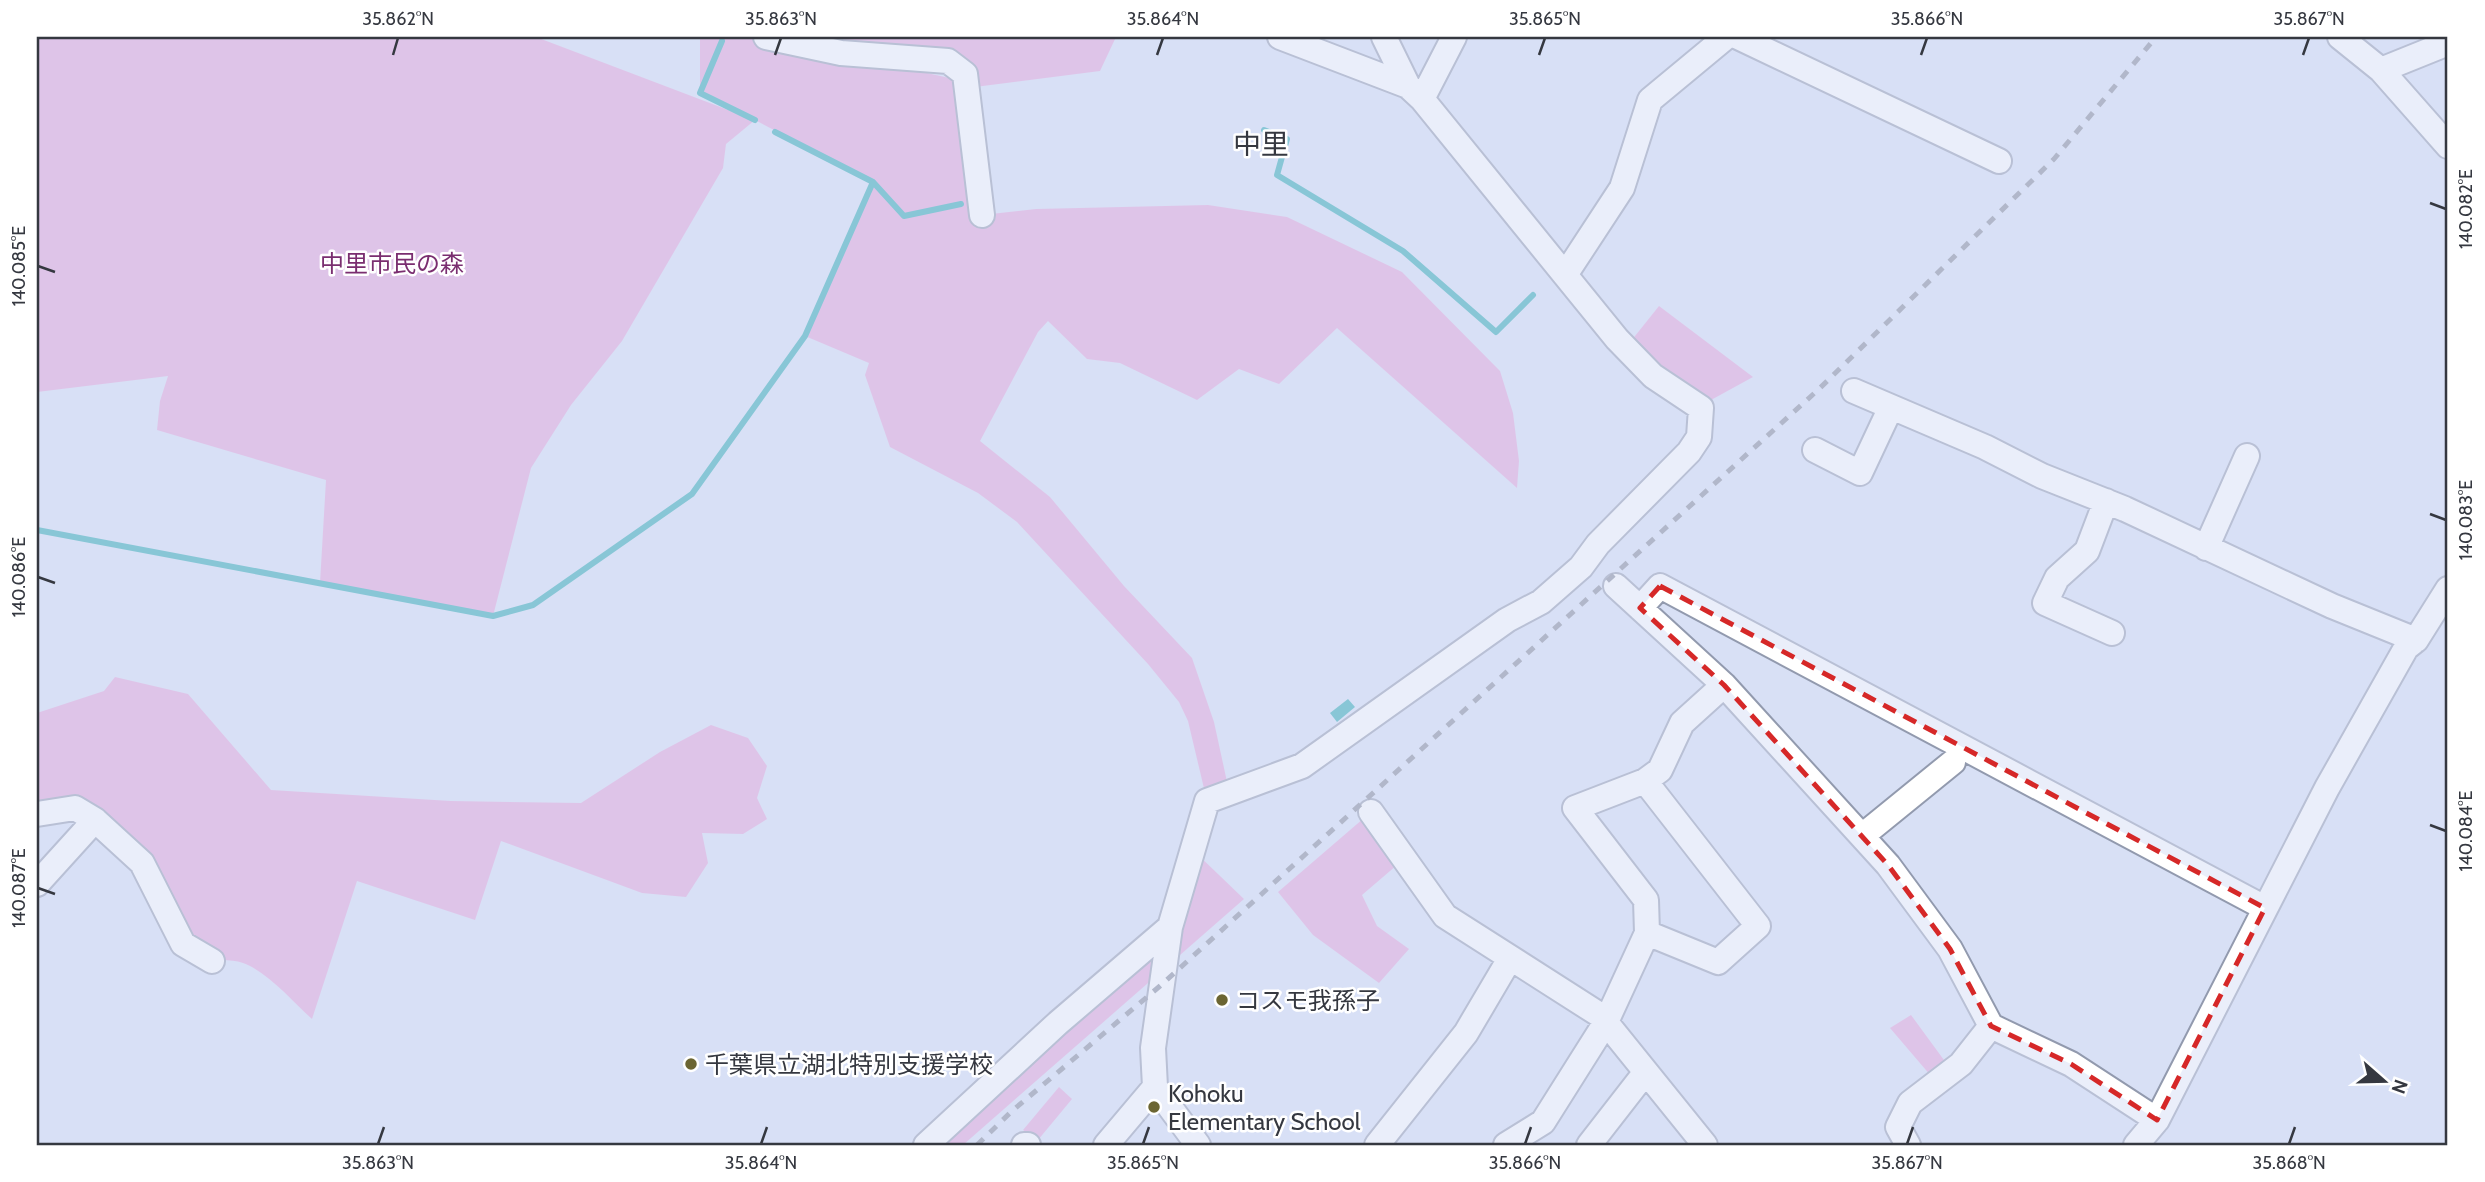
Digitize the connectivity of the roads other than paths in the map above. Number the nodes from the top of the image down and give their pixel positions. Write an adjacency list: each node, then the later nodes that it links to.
1 (766, 37): 13 (street)
2 (1280, 37): 10 (street)
3 (1384, 37): 10 (street)
4 (1454, 37): 10 (street)
5 (1726, 37): 14 (street)
6 (1738, 37): 12 (street)
7 (2340, 37): 9 (street)
8 (2448, 43): 9 (street)
9 (2381, 70): 11 (street)
10 (1415, 92): 14 (street)
11 (2448, 146)
12 (1999, 161)
13 (982, 215)
14 (1565, 275): 35 (street)
15 (1854, 391): 16 (street)
16 (1891, 407): 17 (street); 19 (street)
17 (1815, 450)
18 (2247, 456): 20 (street)
19 (2106, 502): 20 (street); 24 (street)
20 (2206, 548): 25 (street)
21 (1616, 586): 23 (street)
22 (2448, 589): 25 (street)
23 (1640, 608): 26 (street); 34 (street)
24 (2112, 633)
25 (2416, 640): 34 (street)
26 (1724, 685): 28 (street); 32 (street)
27 (1953, 762): 32 (street)
28 (1645, 781): 36 (street); 36 (street)
29 (1371, 812): 37 (street)
30 (37, 814): 31 (street)
31 (95, 820): 33 (street); 38 (street)
32 (1862, 835): 40 (street)
33 (37, 884)
34 (2265, 908): 43 (street)
35 (1170, 927): 42 (street); 44 (street)
36 (1647, 933): 39 (street)
37 (1509, 960): 39 (street); 47 (street)
38 (212, 961)
39 (1606, 1022): 41 (street); 48 (street)
40 (1992, 1026): 43 (street); 51 (street)
41 (1645, 1073): 49 (street); 50 (street)
42 (1155, 1087): 45 (street); 46 (street)
43 (2157, 1120): 52 (street)
44 (926, 1145)
45 (1106, 1145)
46 (1198, 1145)
47 (1377, 1145)
48 (1506, 1145)
49 (1589, 1145)
50 (1705, 1145)
51 (1908, 1145)
52 (2136, 1145)

